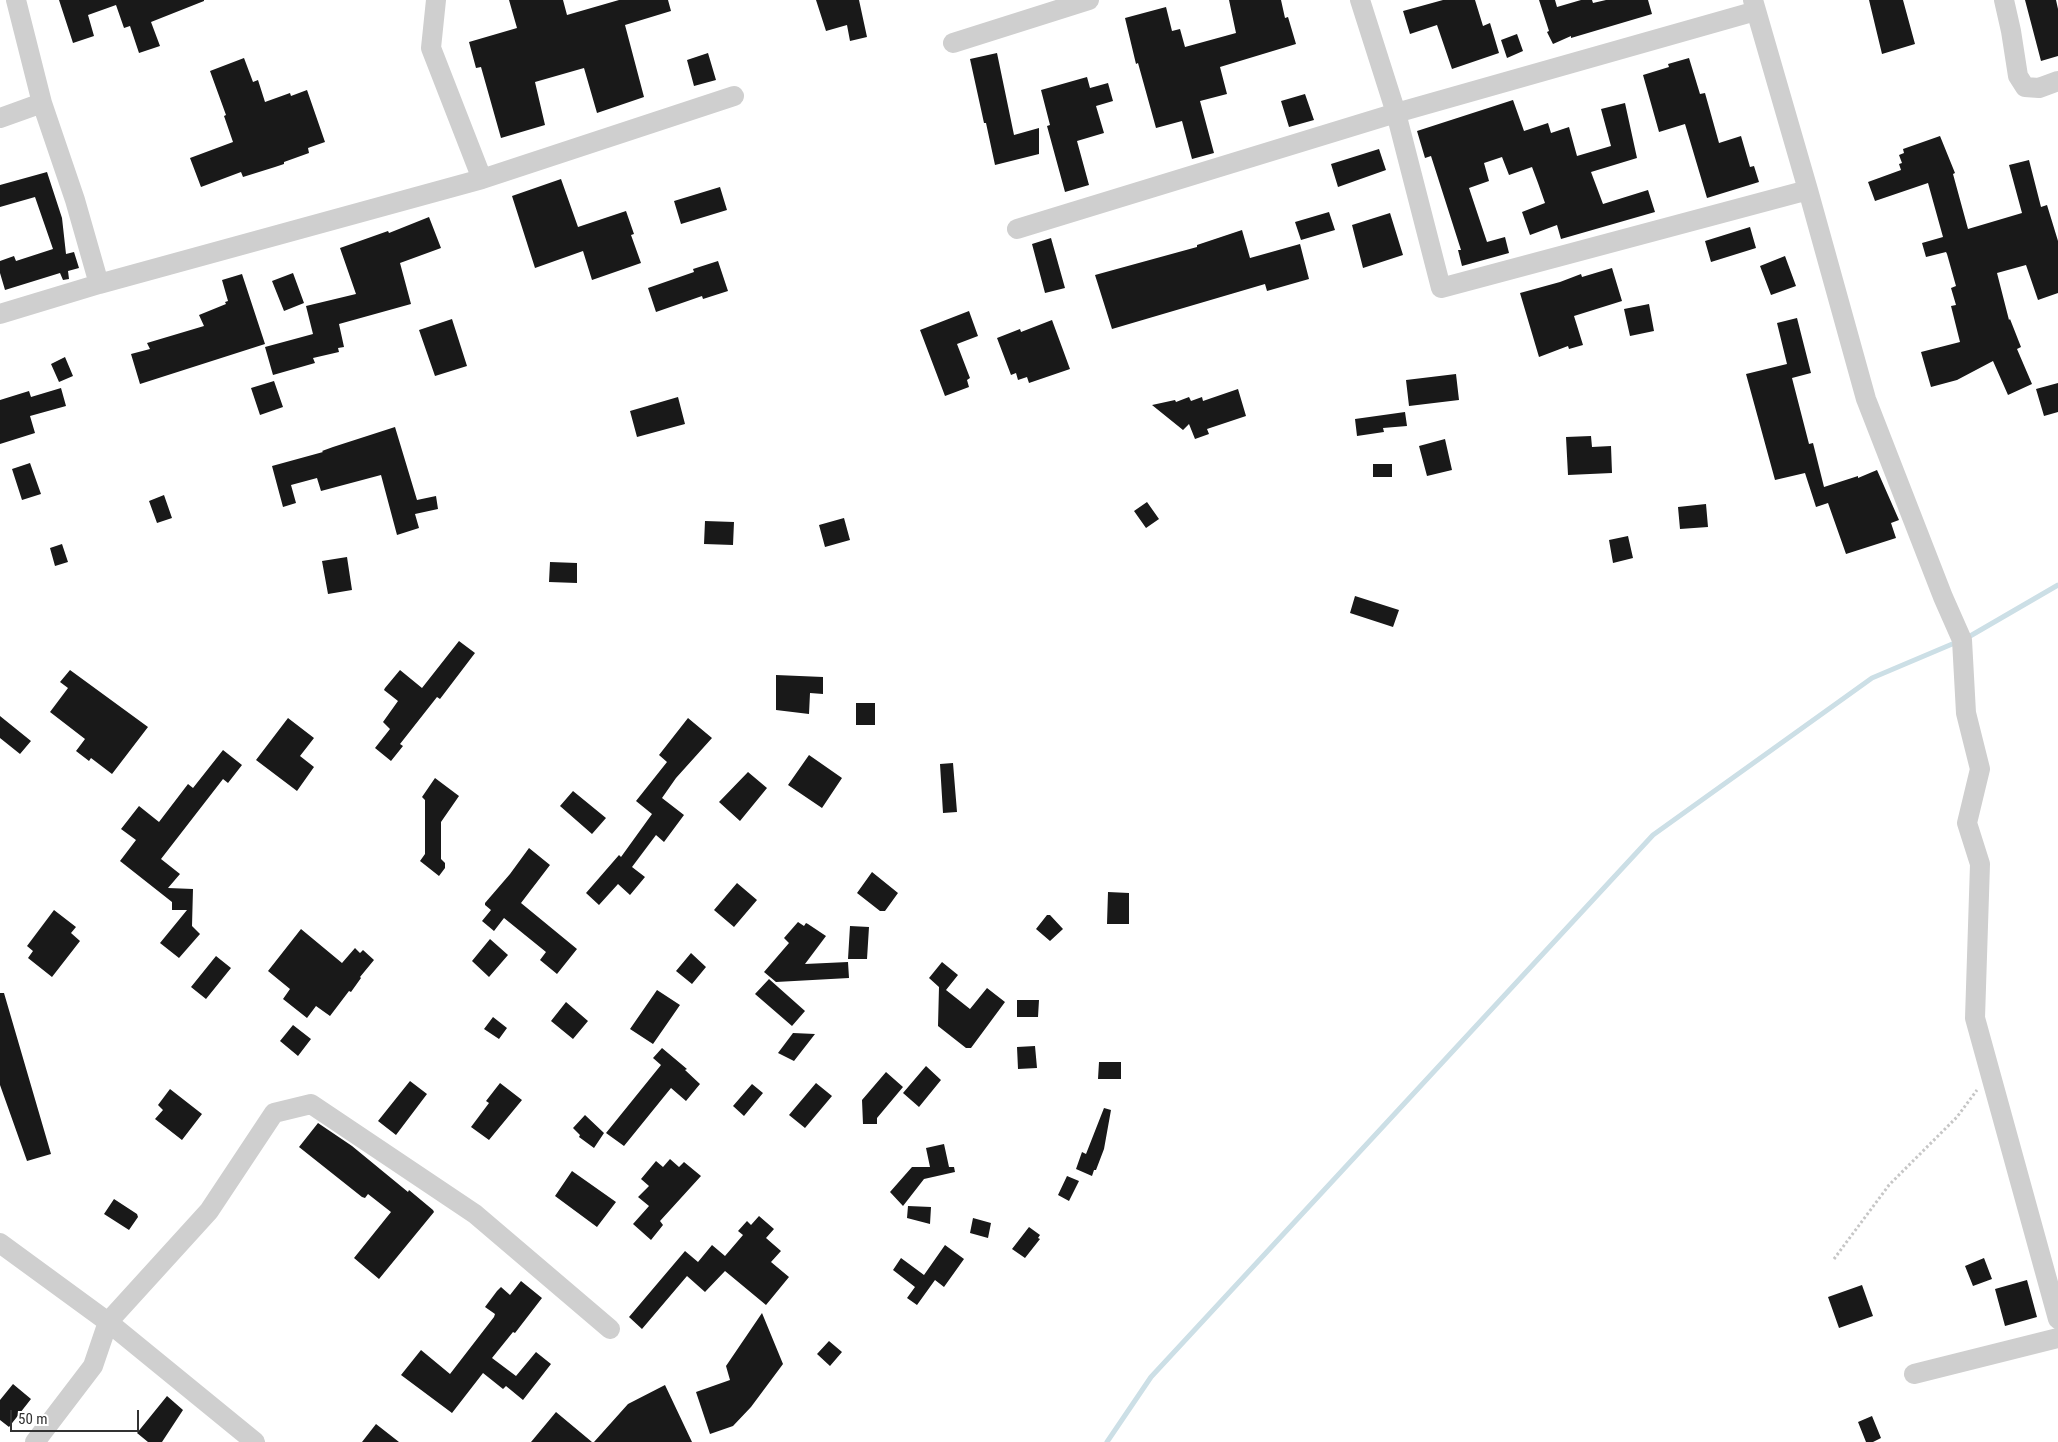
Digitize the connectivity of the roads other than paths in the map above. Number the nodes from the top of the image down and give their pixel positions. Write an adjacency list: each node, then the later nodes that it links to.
1 (16, 0): 10 (street)
2 (436, 0): 13 (street)
3 (1089, 0): 7 (street)
4 (1360, 0): 11 (street)
5 (2004, 0): 8 (street)
6 (1754, 5): 11 (street); 14 (street)
7 (953, 43)
8 (2058, 81)
9 (734, 96): 13 (street)
10 (42, 103): 12 (street); 16 (street)
11 (1396, 112): 14 (street); 15 (street)
12 (0, 118)
13 (482, 179): 16 (street)
14 (1808, 190): 19 (street)
15 (1017, 229)
16 (99, 284): 17 (street)
17 (0, 314)
18 (0, 1243): 20 (street)
19 (2058, 1319)
20 (108, 1322): 21 (street); 24 (street); 25 (street)
21 (610, 1328)
22 (2058, 1338): 23 (street)
23 (1914, 1374)
24 (35, 1442)
25 (255, 1442)

